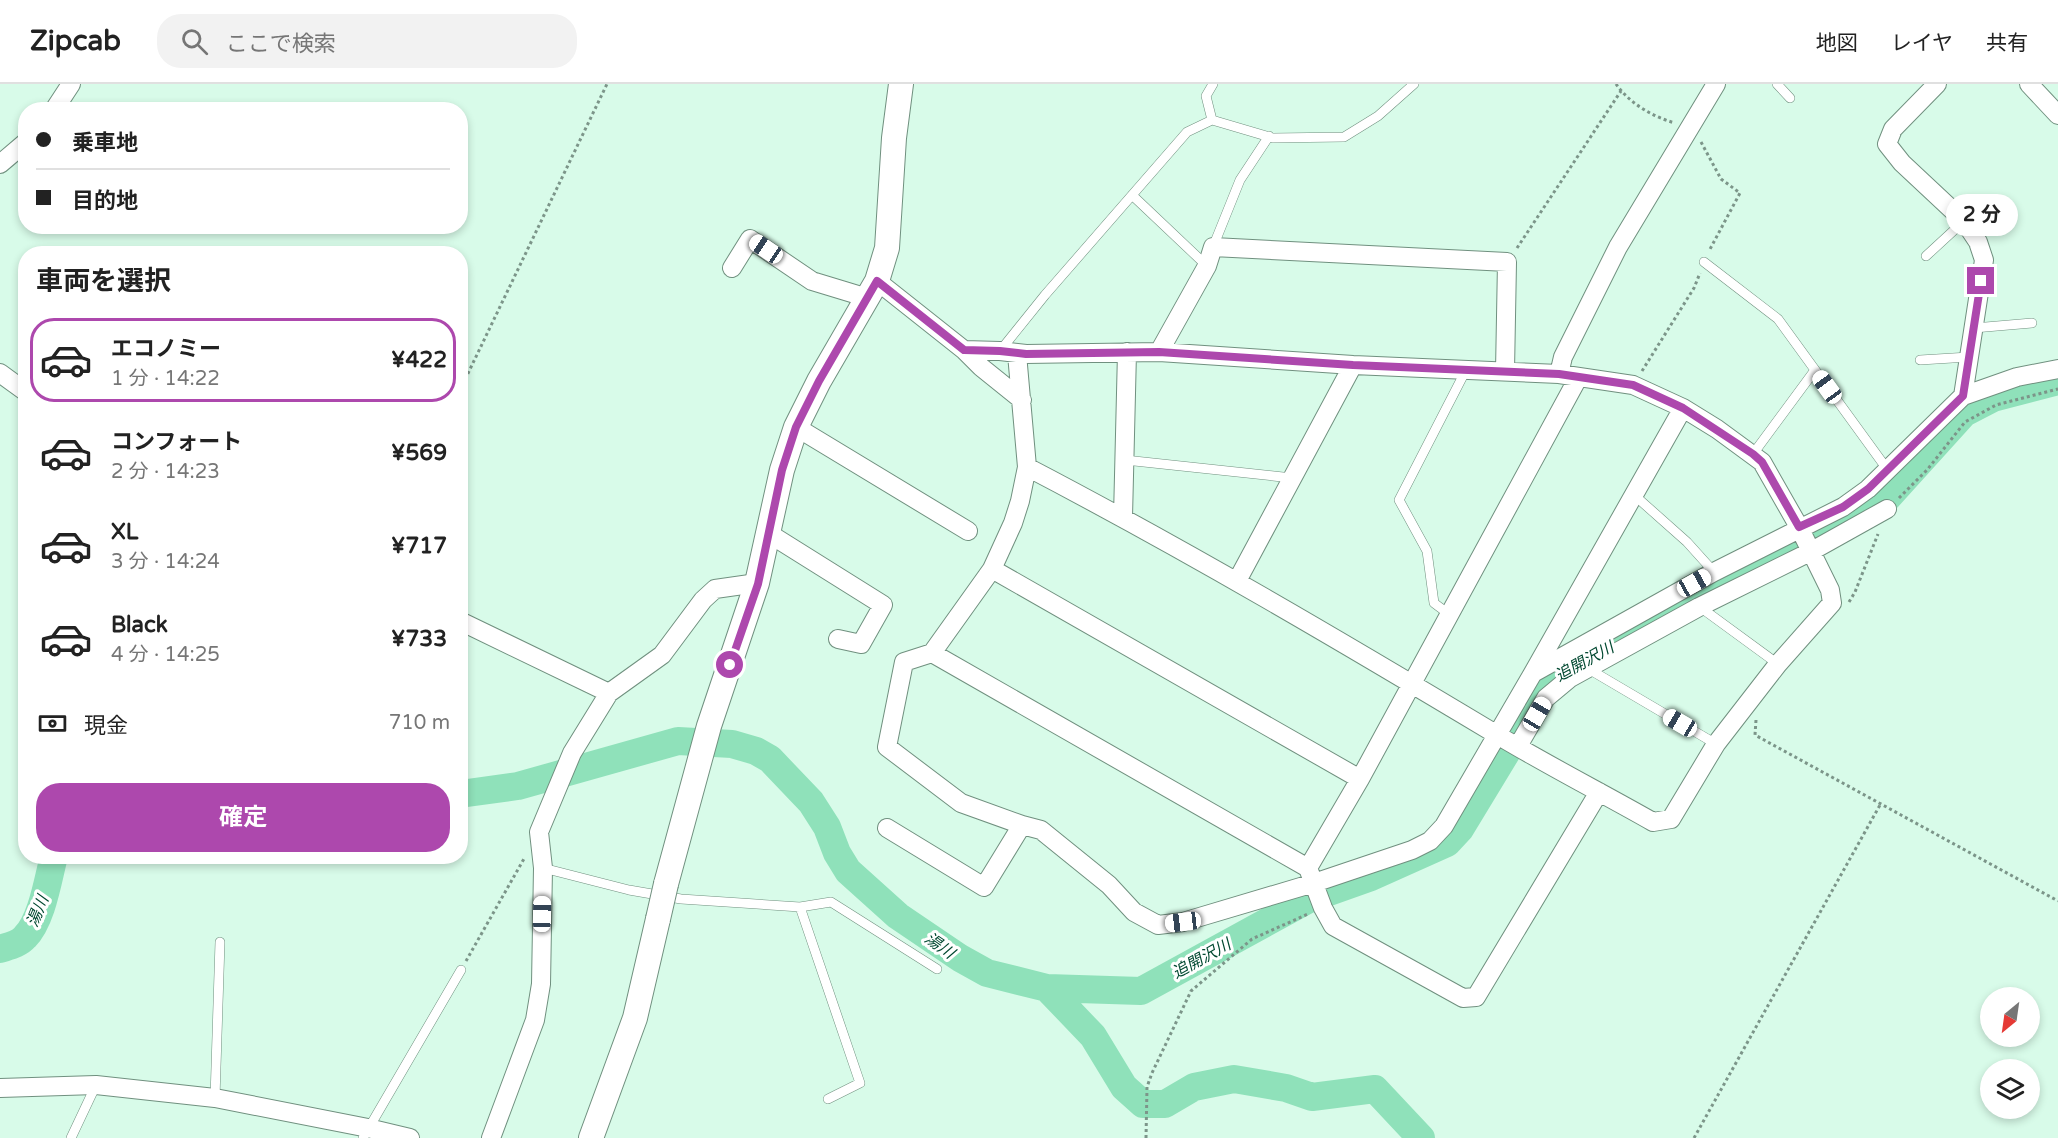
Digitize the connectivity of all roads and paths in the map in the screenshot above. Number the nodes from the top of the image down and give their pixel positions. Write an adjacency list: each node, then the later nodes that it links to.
1 (71, 84): 13 (street)
2 (607, 84): 43 (path)
3 (901, 84): 28 (street)
4 (1213, 84): 15 (lane)
5 (1414, 84): 17 (lane)
6 (1616, 84): 11 (path)
7 (1716, 84): 16 (street)
8 (1777, 84): 12 (lane)
9 (2029, 84): 14 (street)
10 (1929, 86): 21 (street)
11 (1621, 91): 16 (path); 24 (path)
12 (1790, 98)
13 (59, 102)
14 (2058, 115)
15 (1212, 120): 17 (lane); 20 (lane)
16 (1689, 128): 44 (street)
17 (1269, 136): 22 (lane)
18 (18, 148): 19 (street)
19 (0, 163)
20 (1132, 195): 26 (lane); 32 (lane)
21 (1964, 221): 23 (lane); 30 (street)
22 (1214, 247): 24 (street); 26 (street)
23 (1926, 256)
24 (1508, 262): 41 (street)
25 (1704, 262): 40 (lane)
26 (1207, 266): 34 (street)
27 (732, 268): 28 (street)
28 (872, 290): 31 (street); 51 (street)
29 (2032, 323): 30 (lane)
30 (1974, 328): 35 (street)
31 (964, 350): 32 (street); 49 (street)
32 (1008, 352): 33 (street); 49 (street)
33 (1127, 352): 34 (street); 53 (street)
34 (1159, 352): 37 (street)
35 (1969, 357): 36 (lane); 48 (street)
36 (1920, 360)
37 (1353, 365): 39 (street); 56 (street)
38 (2058, 369): 48 (street)
39 (1466, 370): 41 (street); 69 (lane)
40 (1815, 370): 52 (lane); 55 (lane)
41 (1505, 371): 44 (street)
42 (0, 373): 46 (street)
43 (468, 373)
44 (1559, 374): 45 (street)
45 (1578, 378): 50 (street); 69 (street)
46 (18, 386)
47 (2058, 389): 58 (path)
48 (1963, 396): 55 (street)
49 (1022, 400): 54 (street)
50 (1683, 408): 52 (street); 57 (street)
51 (796, 427): 60 (street); 61 (street)
52 (1753, 454): 62 (street)
53 (1125, 460): 56 (lane); 59 (street)
54 (1027, 467): 59 (street); 63 (street)
55 (1887, 469): 62 (street)
56 (1292, 478): 65 (street)
57 (1633, 494): 64 (lane); 75 (street)
58 (1887, 509): 62 (street); 68 (path)
59 (1123, 517): 65 (street)
60 (968, 531)
61 (768, 533): 66 (street); 71 (street)
62 (1805, 541): 64 (street); 67 (street); 73 (street)
63 (992, 569): 72 (street); 81 (street)
64 (1714, 572): 75 (street)
65 (1237, 581): 76 (street)
66 (758, 584): 77 (street); 102 (street, bridge)
67 (1699, 607): 73 (lane); 74 (street)
68 (1845, 607)
69 (1450, 615): 76 (street)
70 (468, 625): 77 (street)
71 (838, 639)
72 (932, 653): 84 (street); 88 (street)
73 (1778, 663): 80 (street)
74 (1587, 668): 79 (street); 80 (lane)
75 (1533, 673): 79 (street)
76 (1412, 684): 79 (street); 81 (street)
77 (609, 693): 86 (street)
78 (1756, 715): 83 (path)
79 (1507, 740): 82 (street); 88 (street)
80 (1716, 744): 82 (street)
81 (1360, 779): 88 (street)
82 (1599, 792): 88 (street)
83 (1880, 805): 89 (path); 104 (path)
84 (1022, 825): 85 (street); 88 (street)
85 (887, 828)
86 (539, 832): 87 (street); 93 (path)
87 (543, 868): 90 (lane); 101 (street)
88 (1317, 890): 103 (path)
89 (2058, 901)
90 (800, 907): 92 (lane); 97 (lane)
91 (220, 942): 96 (lane)
92 (937, 969)
93 (461, 970): 98 (lane)
94 (96, 1085): 95 (street); 96 (street); 99 (lane)
95 (0, 1088)
96 (214, 1098): 98 (street)
97 (828, 1099)
98 (365, 1133): 100 (street)
99 (71, 1138)
100 (410, 1138)
101 (491, 1138)
102 (591, 1138)
103 (1146, 1138)
104 (1694, 1138)

